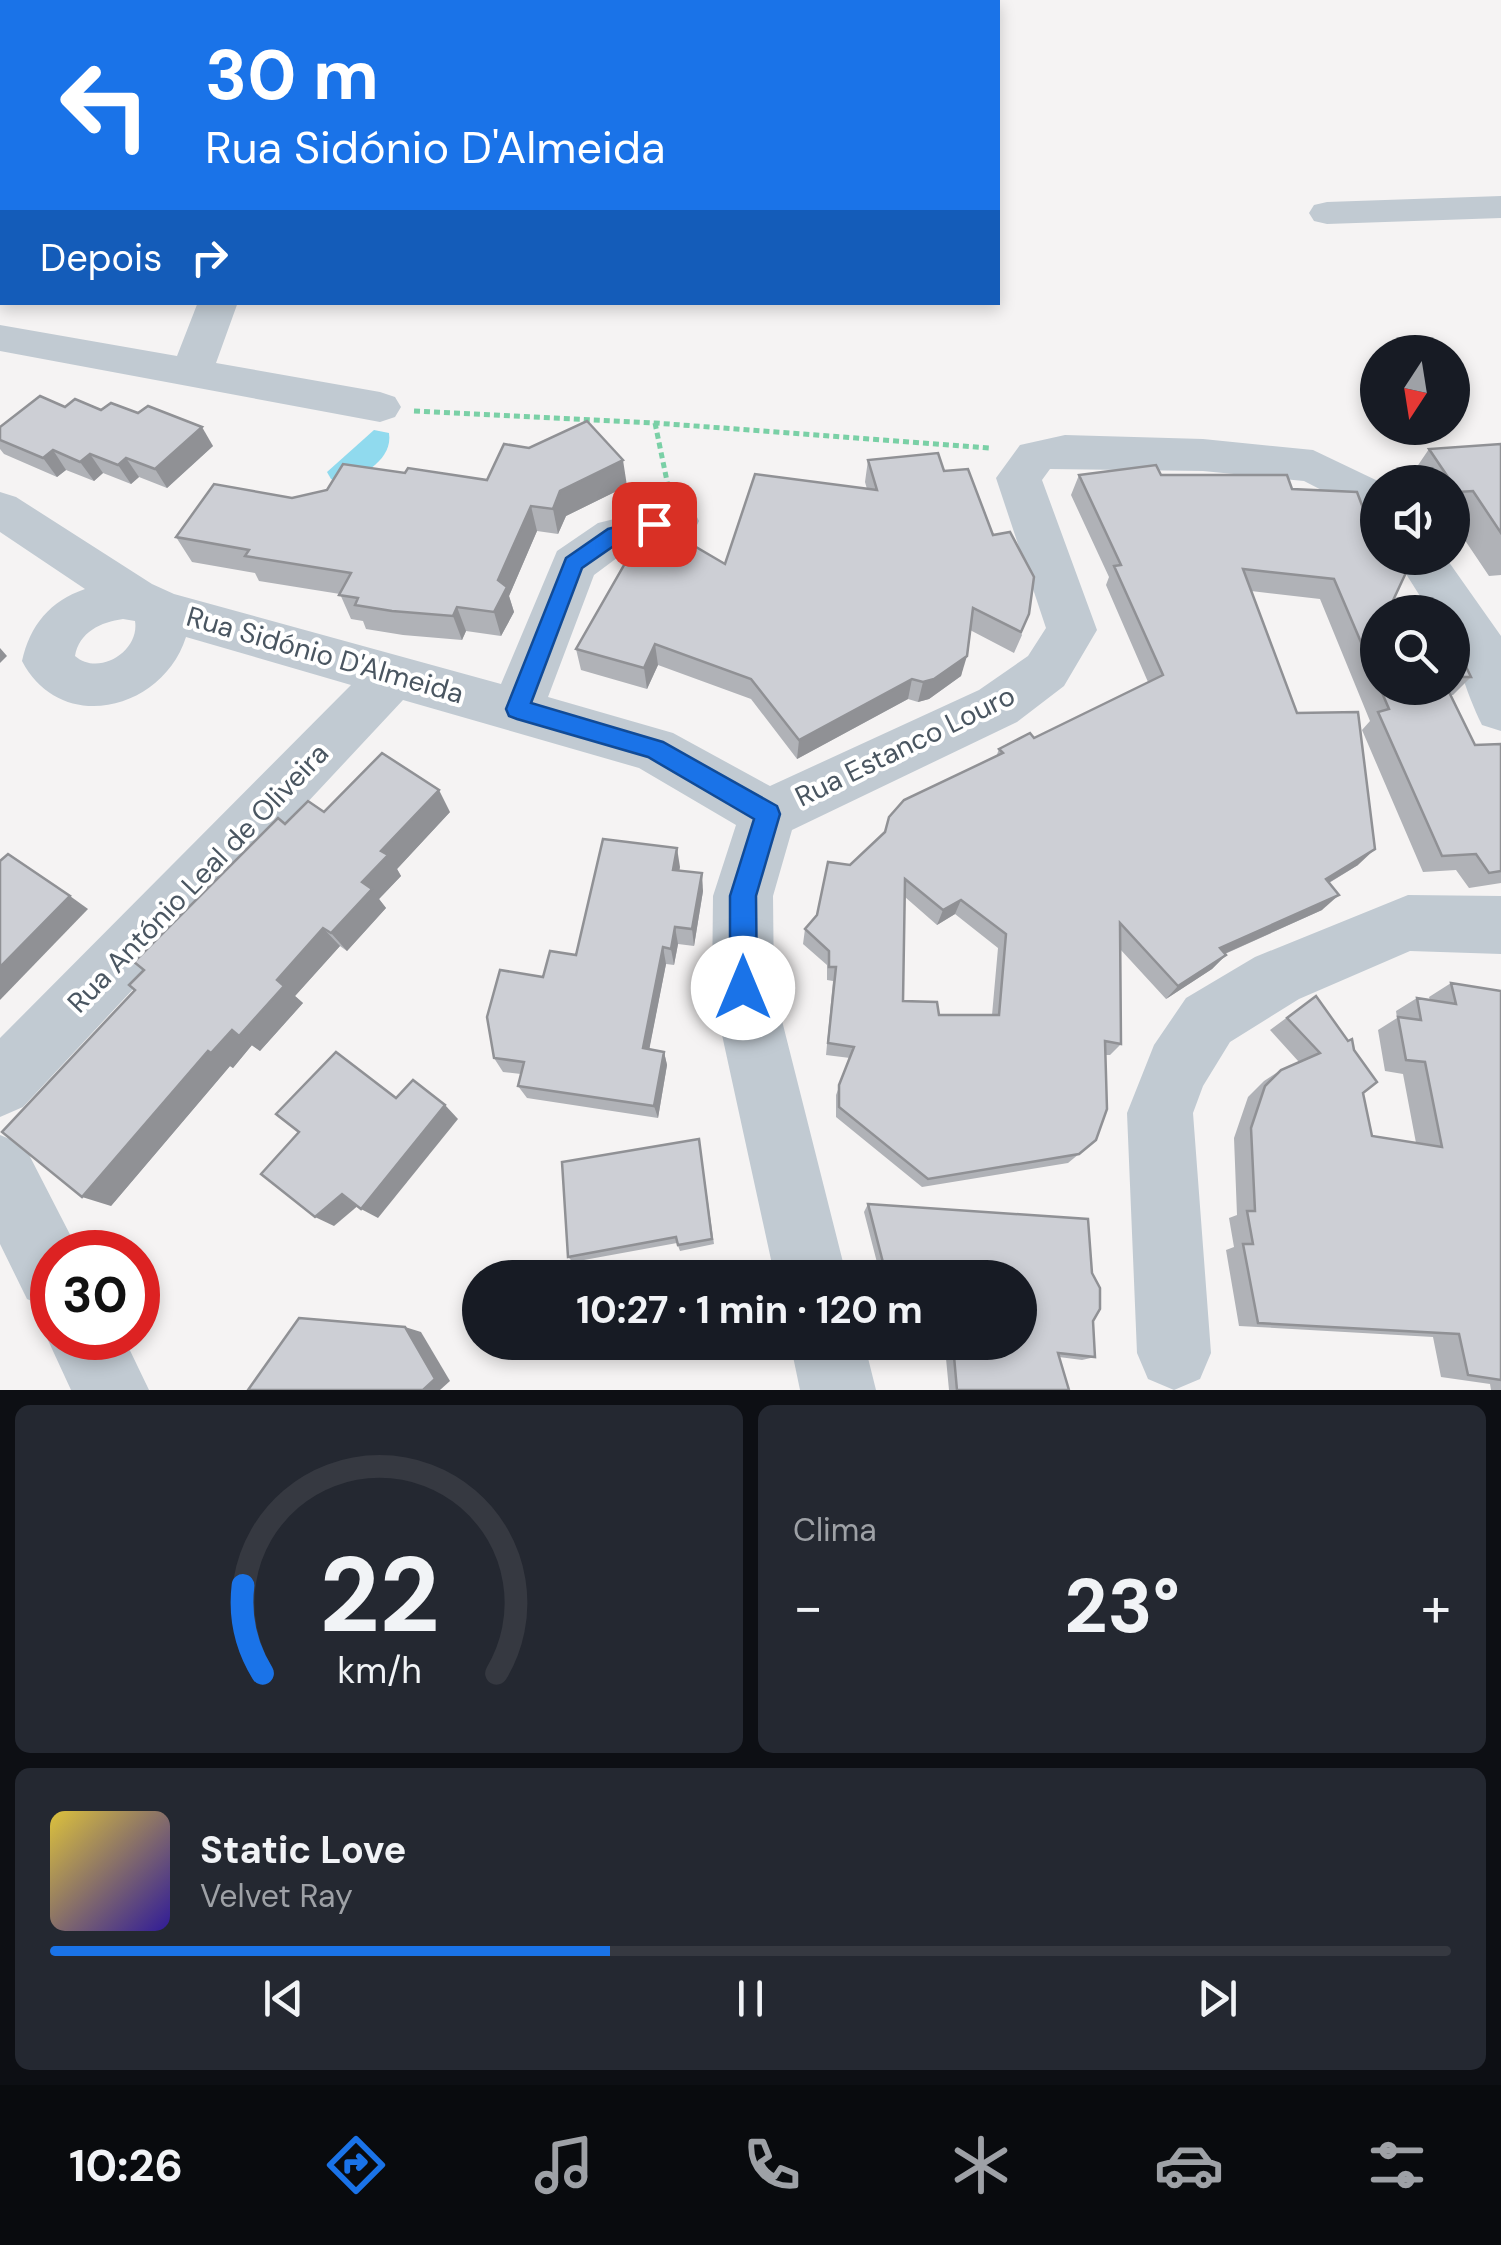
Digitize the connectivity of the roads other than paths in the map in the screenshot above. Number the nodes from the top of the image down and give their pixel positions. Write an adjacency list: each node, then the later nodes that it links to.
1 (1501, 207): 2 (street)
2 (1327, 213)
3 (217, 305): 5 (street)
4 (8, 326): 5 (street)
5 (192, 372): 6 (street)
6 (380, 406)
7 (1360, 492): 14 (street, Rua Estanco Louro)
8 (0, 508): 11 (street, Rua Sidónio D'Almeida)
9 (676, 521): 12 (street)
10 (1432, 575): 13 (street)
11 (396, 673): 12 (street, Rua Sidónio D'Almeida); 16 (street, Rua António Leal de Oliveira)
12 (517, 709): 14 (street, Rua Sidónio D'Almeida)
13 (1501, 709)
14 (768, 814): 19 (street, Rua Estanco Louro)
15 (1501, 925): 20 (street)
16 (0, 1084)
17 (0, 1169): 18 (street)
18 (30, 1230)
19 (807, 1260)
20 (1174, 1353)
21 (95, 1360): 23 (street)
22 (830, 1360): 24 (street)
23 (111, 1390)
24 (838, 1390)

